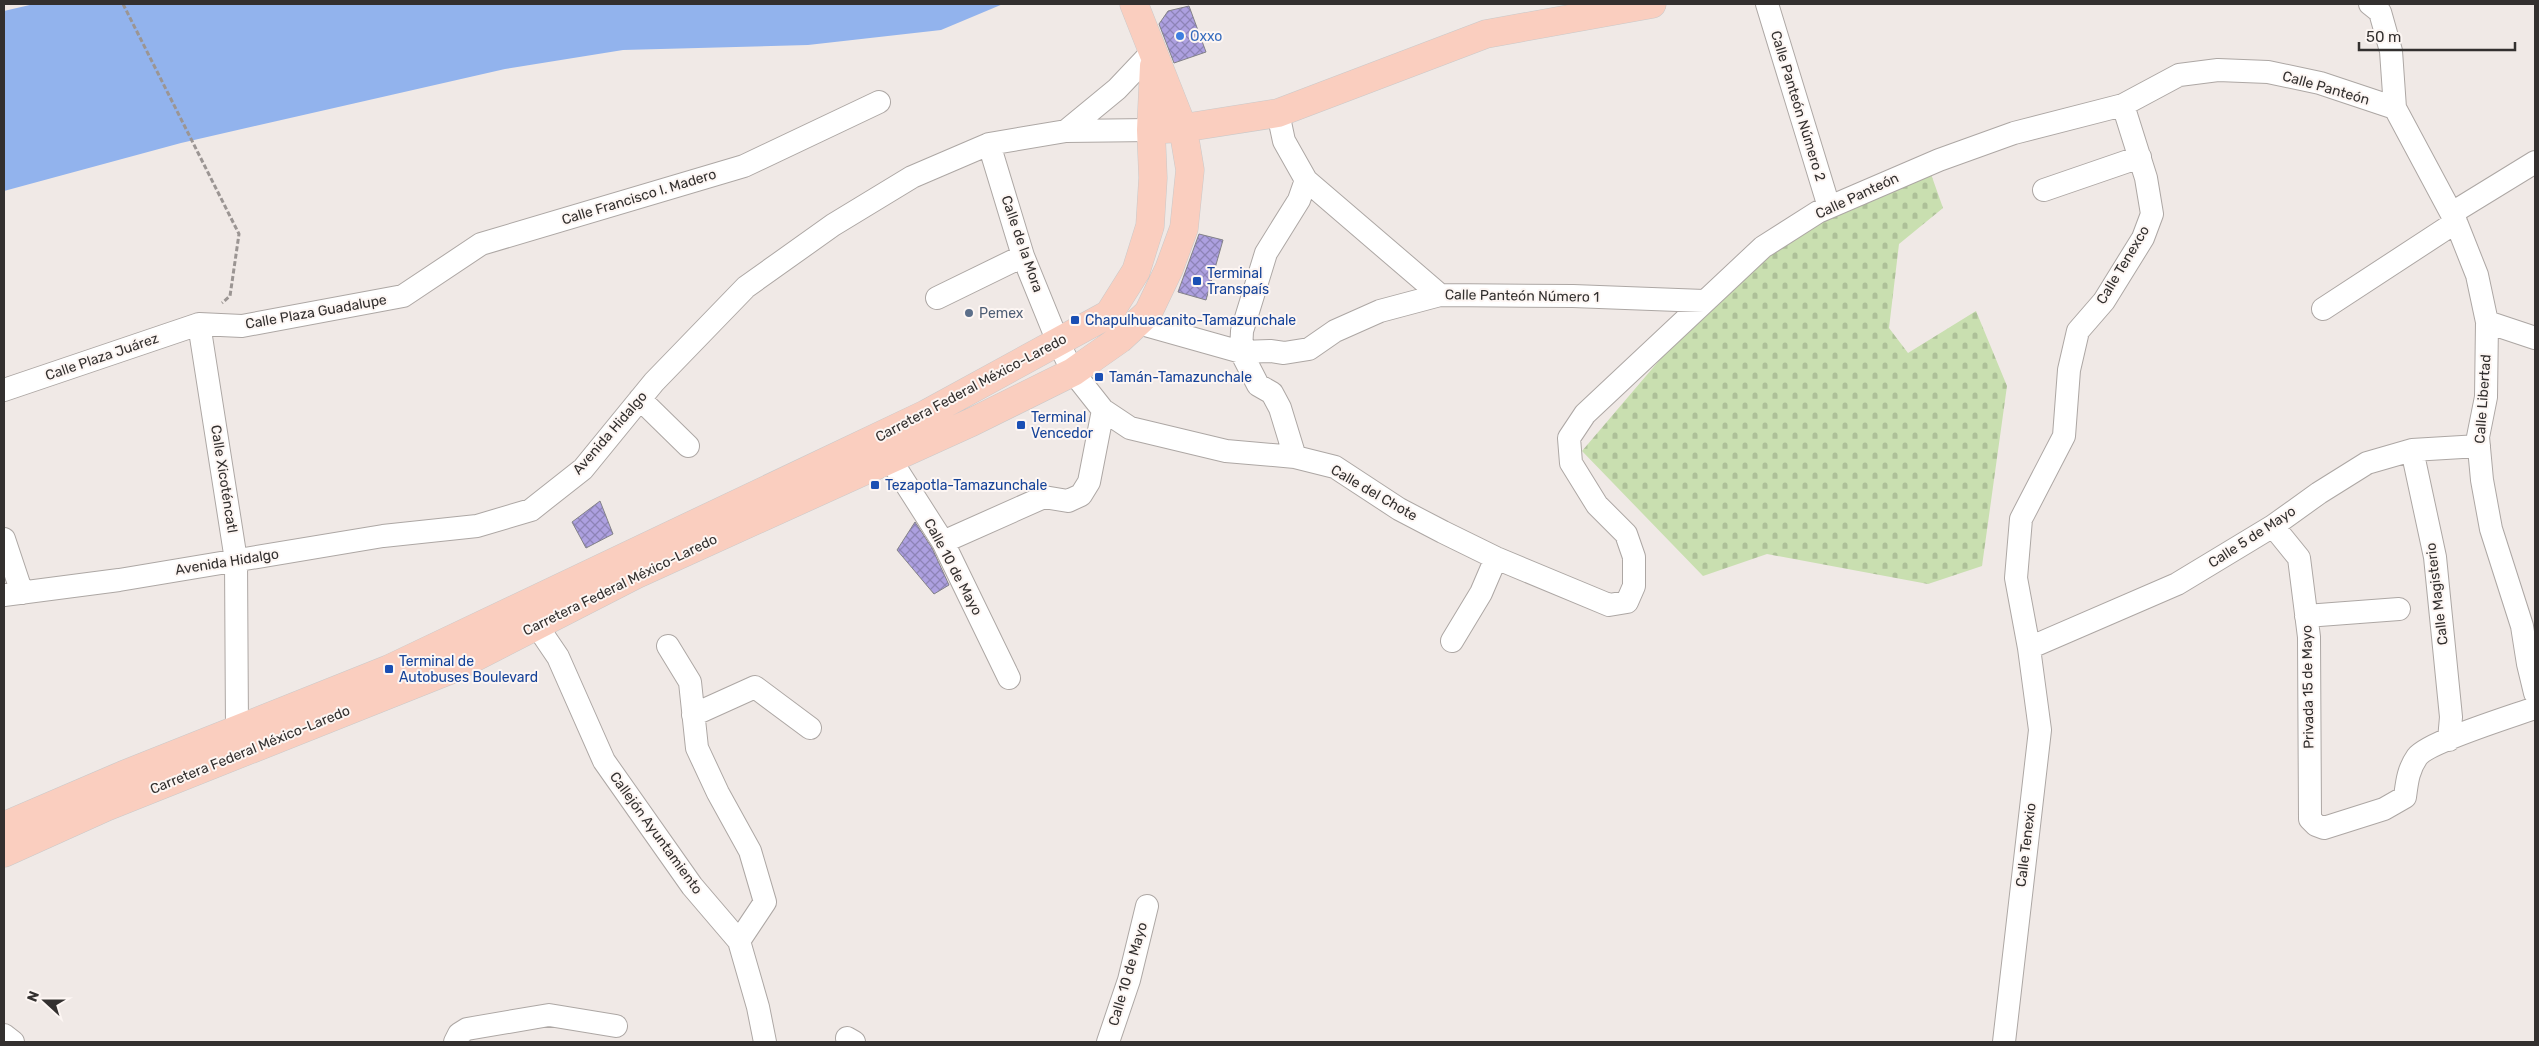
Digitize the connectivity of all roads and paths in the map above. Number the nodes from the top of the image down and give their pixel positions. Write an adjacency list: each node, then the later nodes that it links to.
1 (123, 4): 29 (path)
2 (1134, 4): 6 (main road)
3 (1652, 4): 10 (main road)
4 (1767, 4): 19 (street, Calle Panteón Número 2)
5 (2370, 4): 9 (street, Calle Libertad)
6 (1153, 54): 11 (main road, Carretera Federal México-Laredo); 12 (main road, Carretera Federal México-Laredo); 13 (street)
7 (879, 102): 23 (street, Calle Francisco I. Madero)
8 (2123, 105): 9 (street, Calle Panteón); 15 (street, Calle Tenexco); 19 (street, Calle Panteón)
9 (2395, 108): 20 (street, Calle Libertad)
10 (1278, 112): 11 (main road); 17 (street, Calle Panteón Número 1)
11 (1183, 128): 12 (main road); 28 (main road, Carretera Federal México-Laredo)
12 (1151, 130): 13 (street, Avenida Hidalgo); 31 (main road, Carretera Federal México-Laredo)
13 (1066, 131): 14 (street, Avenida Hidalgo)
14 (989, 144): 21 (street, Calle de la Mora); 35 (street, Avenida Hidalgo)
15 (2140, 157): 18 (street); 56 (street, Calle Tenexco)
16 (2535, 162): 20 (street)
17 (1306, 180): 22 (street, Calle Panteón Número 1); 32 (street)
18 (2044, 190)
19 (1829, 208): 25 (street, Calle Panteón)
20 (2454, 217): 26 (street); 27 (street, Calle Libertad)
21 (1023, 256): 24 (street); 31 (street, Calle de la Mora)
22 (1440, 295): 25 (street, Calle Panteón Número 1); 32 (street)
23 (403, 296): 29 (street, Calle Plaza Guadalupe)
24 (937, 298)
25 (1704, 301): 49 (street, Calle Panteón)
26 (2323, 309)
27 (2487, 322): 30 (street); 38 (street, Calle Libertad)
28 (1138, 323): 32 (street); 33 (main road, Carretera Federal México-Laredo)
29 (199, 324): 34 (street, Calle Plaza Juárez); 46 (street, Calle Xicoténcatl)
30 (2535, 338)
31 (1058, 342): 33 (street, Calle del Chote); 47 (main road, Carretera Federal México-Laredo)
32 (1241, 352): 40 (street)
33 (1073, 372): 36 (street, Calle del Chote); 41 (main road, Carretera Federal México-Laredo)
34 (4, 390)
35 (640, 399): 37 (street); 46 (street, Avenida Hidalgo)
36 (1103, 410): 40 (street, Calle del Chote); 44 (street)
37 (688, 446)
38 (2479, 446): 39 (street, Calle 5 de Mayo); 53 (street, Calle Libertad)
39 (2412, 450): 42 (street, Calle 5 de Mayo); 62 (street, Calle Magisterio)
40 (1295, 457): 45 (street, Calle del Chote)
41 (890, 459): 44 (street, Calle 10 de Mayo); 47 (main road, Carretera Federal México-Laredo)
42 (2273, 526): 51 (street, Privada 15 de Mayo); 56 (street, Calle 5 de Mayo)
43 (4, 539): 48 (street)
44 (943, 542): 57 (street, Calle 10 de Mayo)
45 (1496, 558): 49 (street, Calle del Chote); 54 (street)
46 (236, 560): 48 (street, Avenida Hidalgo); 63 (street, Calle Xicoténcatl)
47 (631, 566): 52 (main road, Carretera Federal México-Laredo); 63 (main road, Carretera Federal México-Laredo)
48 (13, 594)
49 (1627, 602)
50 (2399, 609): 51 (street)
51 (2306, 616): 62 (street, Privada 15 de Mayo)
52 (537, 626): 63 (main road, Carretera Federal México-Laredo); 66 (street, Callejón Ayuntamiento)
53 (2528, 626): 58 (street, Calle Libertad)
54 (1452, 641)
55 (668, 646): 60 (street)
56 (2029, 648): 73 (street, Calle Tenexio)
57 (1009, 678)
58 (2535, 693)
59 (2535, 708): 62 (street)
60 (693, 715): 61 (street); 66 (street)
61 (810, 728)
62 (2449, 740)
63 (239, 742): 64 (main road, Carretera Federal México-Laredo)
64 (8, 831)
65 (1147, 906): 72 (street, Calle 10 de Mayo)
66 (739, 942): 71 (street, Callejón Ayuntamiento)
67 (616, 1026): 70 (street)
68 (4, 1035): 69 (street)
69 (13, 1042)
70 (456, 1042)
71 (765, 1042)
72 (1108, 1042)
73 (2004, 1042)

